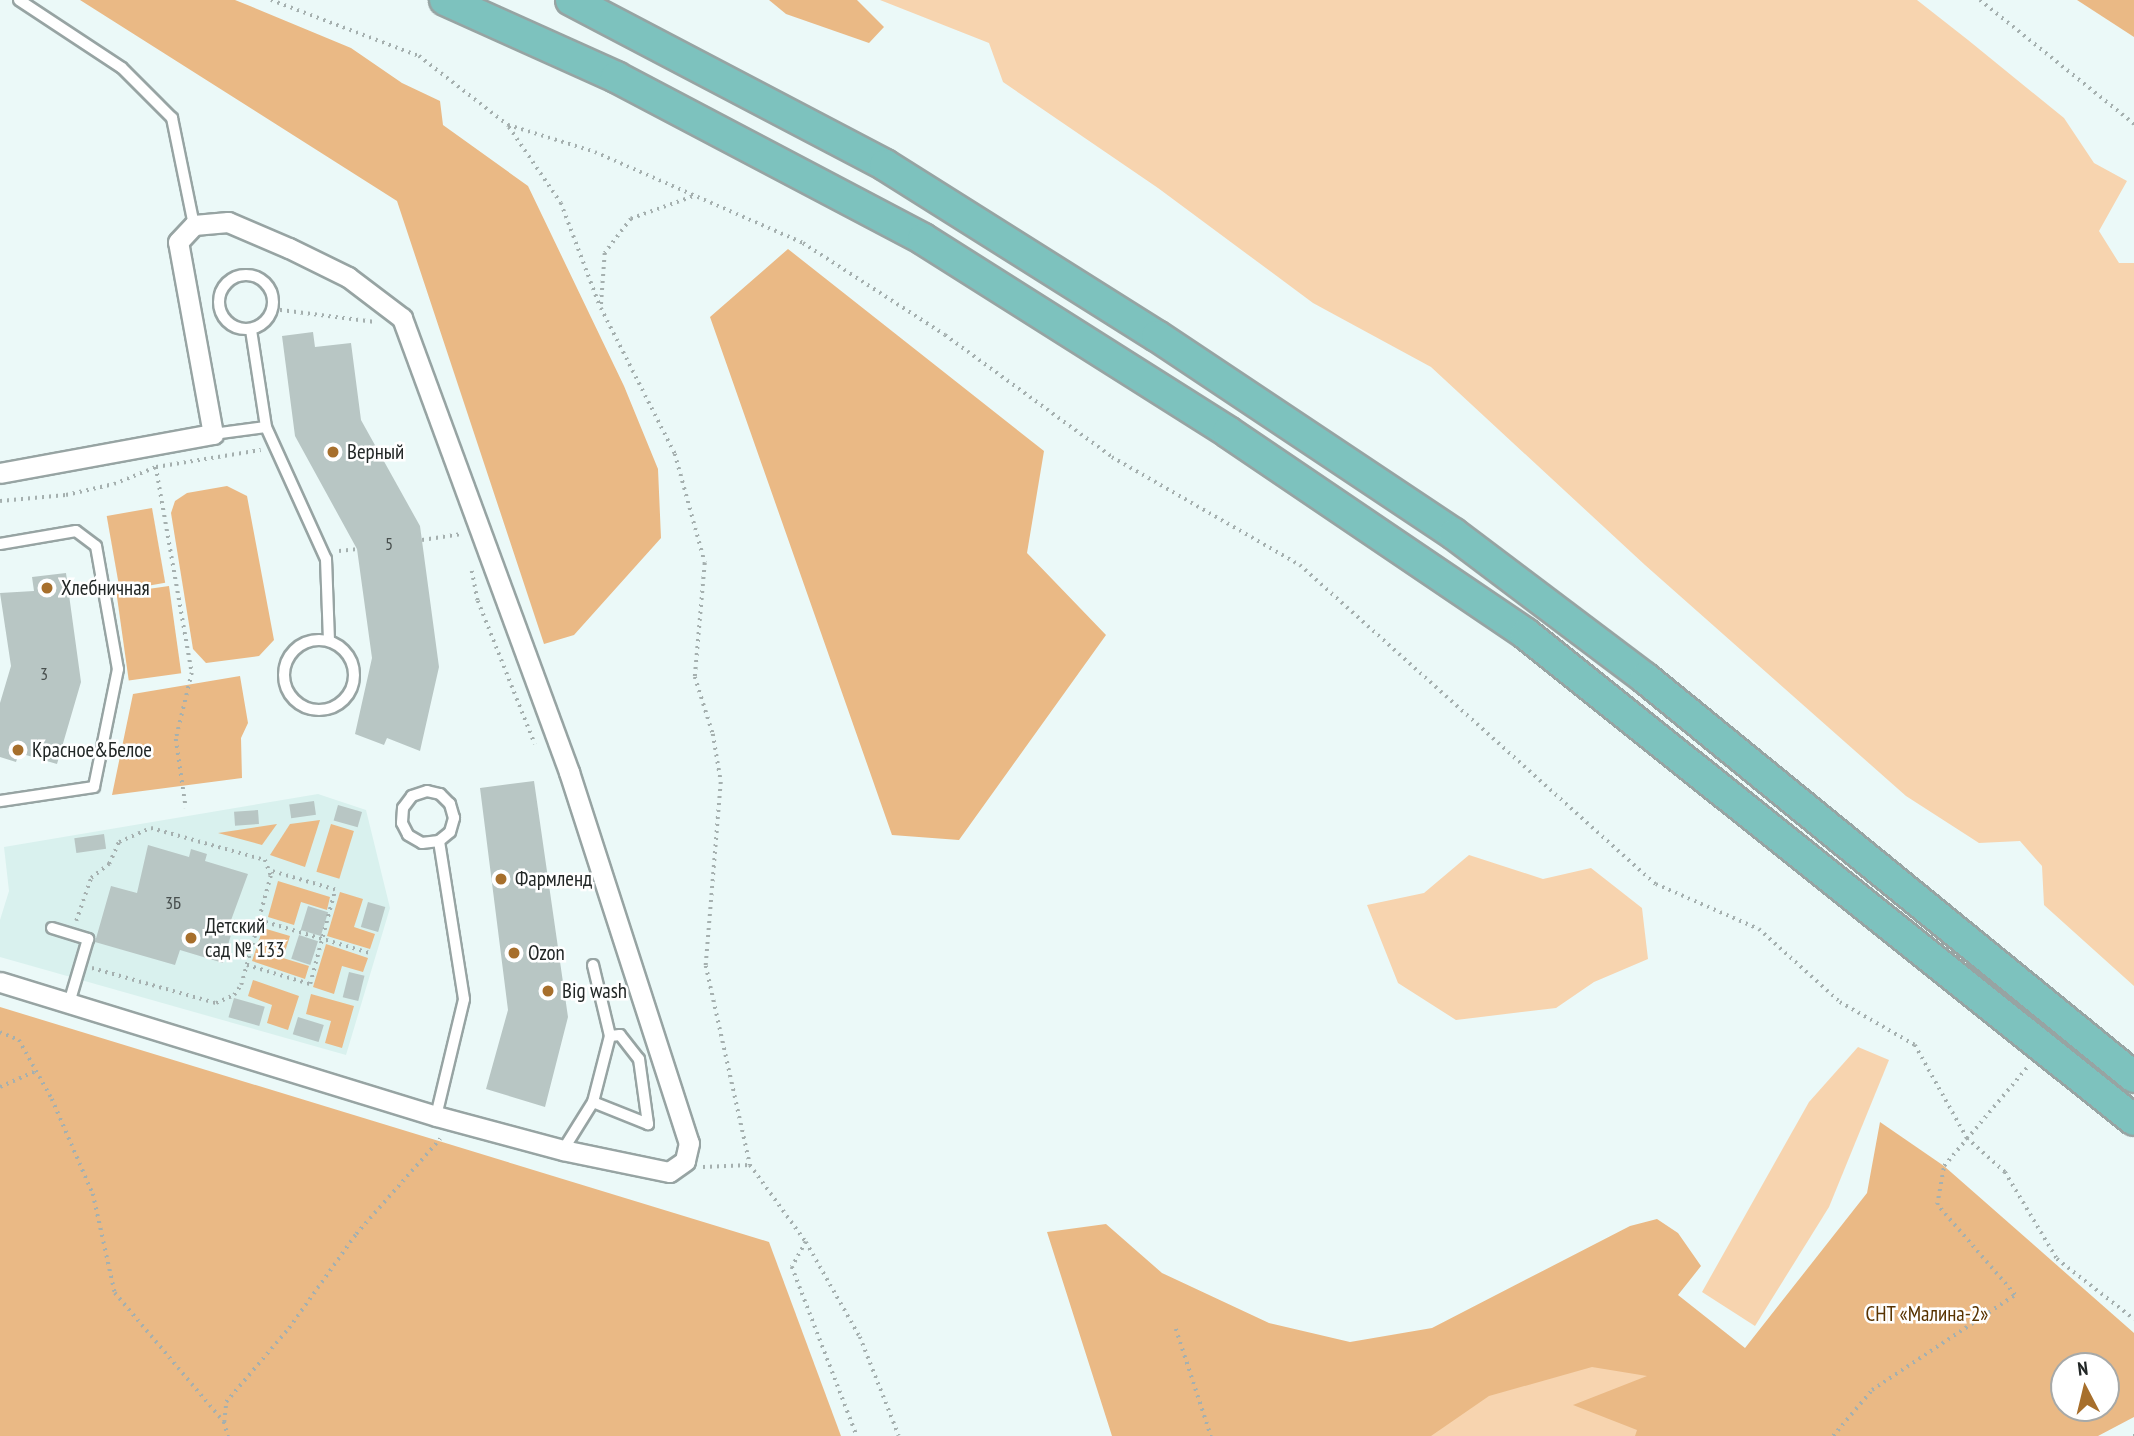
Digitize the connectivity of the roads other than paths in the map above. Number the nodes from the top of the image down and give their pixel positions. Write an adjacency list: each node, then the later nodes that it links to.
1 (19, 0): 4 (lane)
2 (445, 0): 21 (main road)
3 (571, 0): 18 (main road)
4 (194, 225): 7 (street); 22 (street)
5 (251, 330): 5 (lane); 6 (lane)
6 (266, 427): 7 (lane); 10 (lane)
7 (213, 434): 8 (street)
8 (0, 473)
9 (0, 544): 11 (lane)
10 (329, 640): 10 (lane)
11 (0, 801)
12 (439, 841): 12 (lane); 20 (lane)
13 (52, 928): 16 (lane)
14 (593, 965): 17 (lane)
15 (0, 982): 16 (street)
16 (69, 1003): 20 (street)
17 (610, 1037): 19 (lane); 19 (lane)
18 (2134, 1077)
19 (593, 1102): 22 (lane)
20 (436, 1116): 22 (street)
21 (2134, 1120)
22 (563, 1150)

